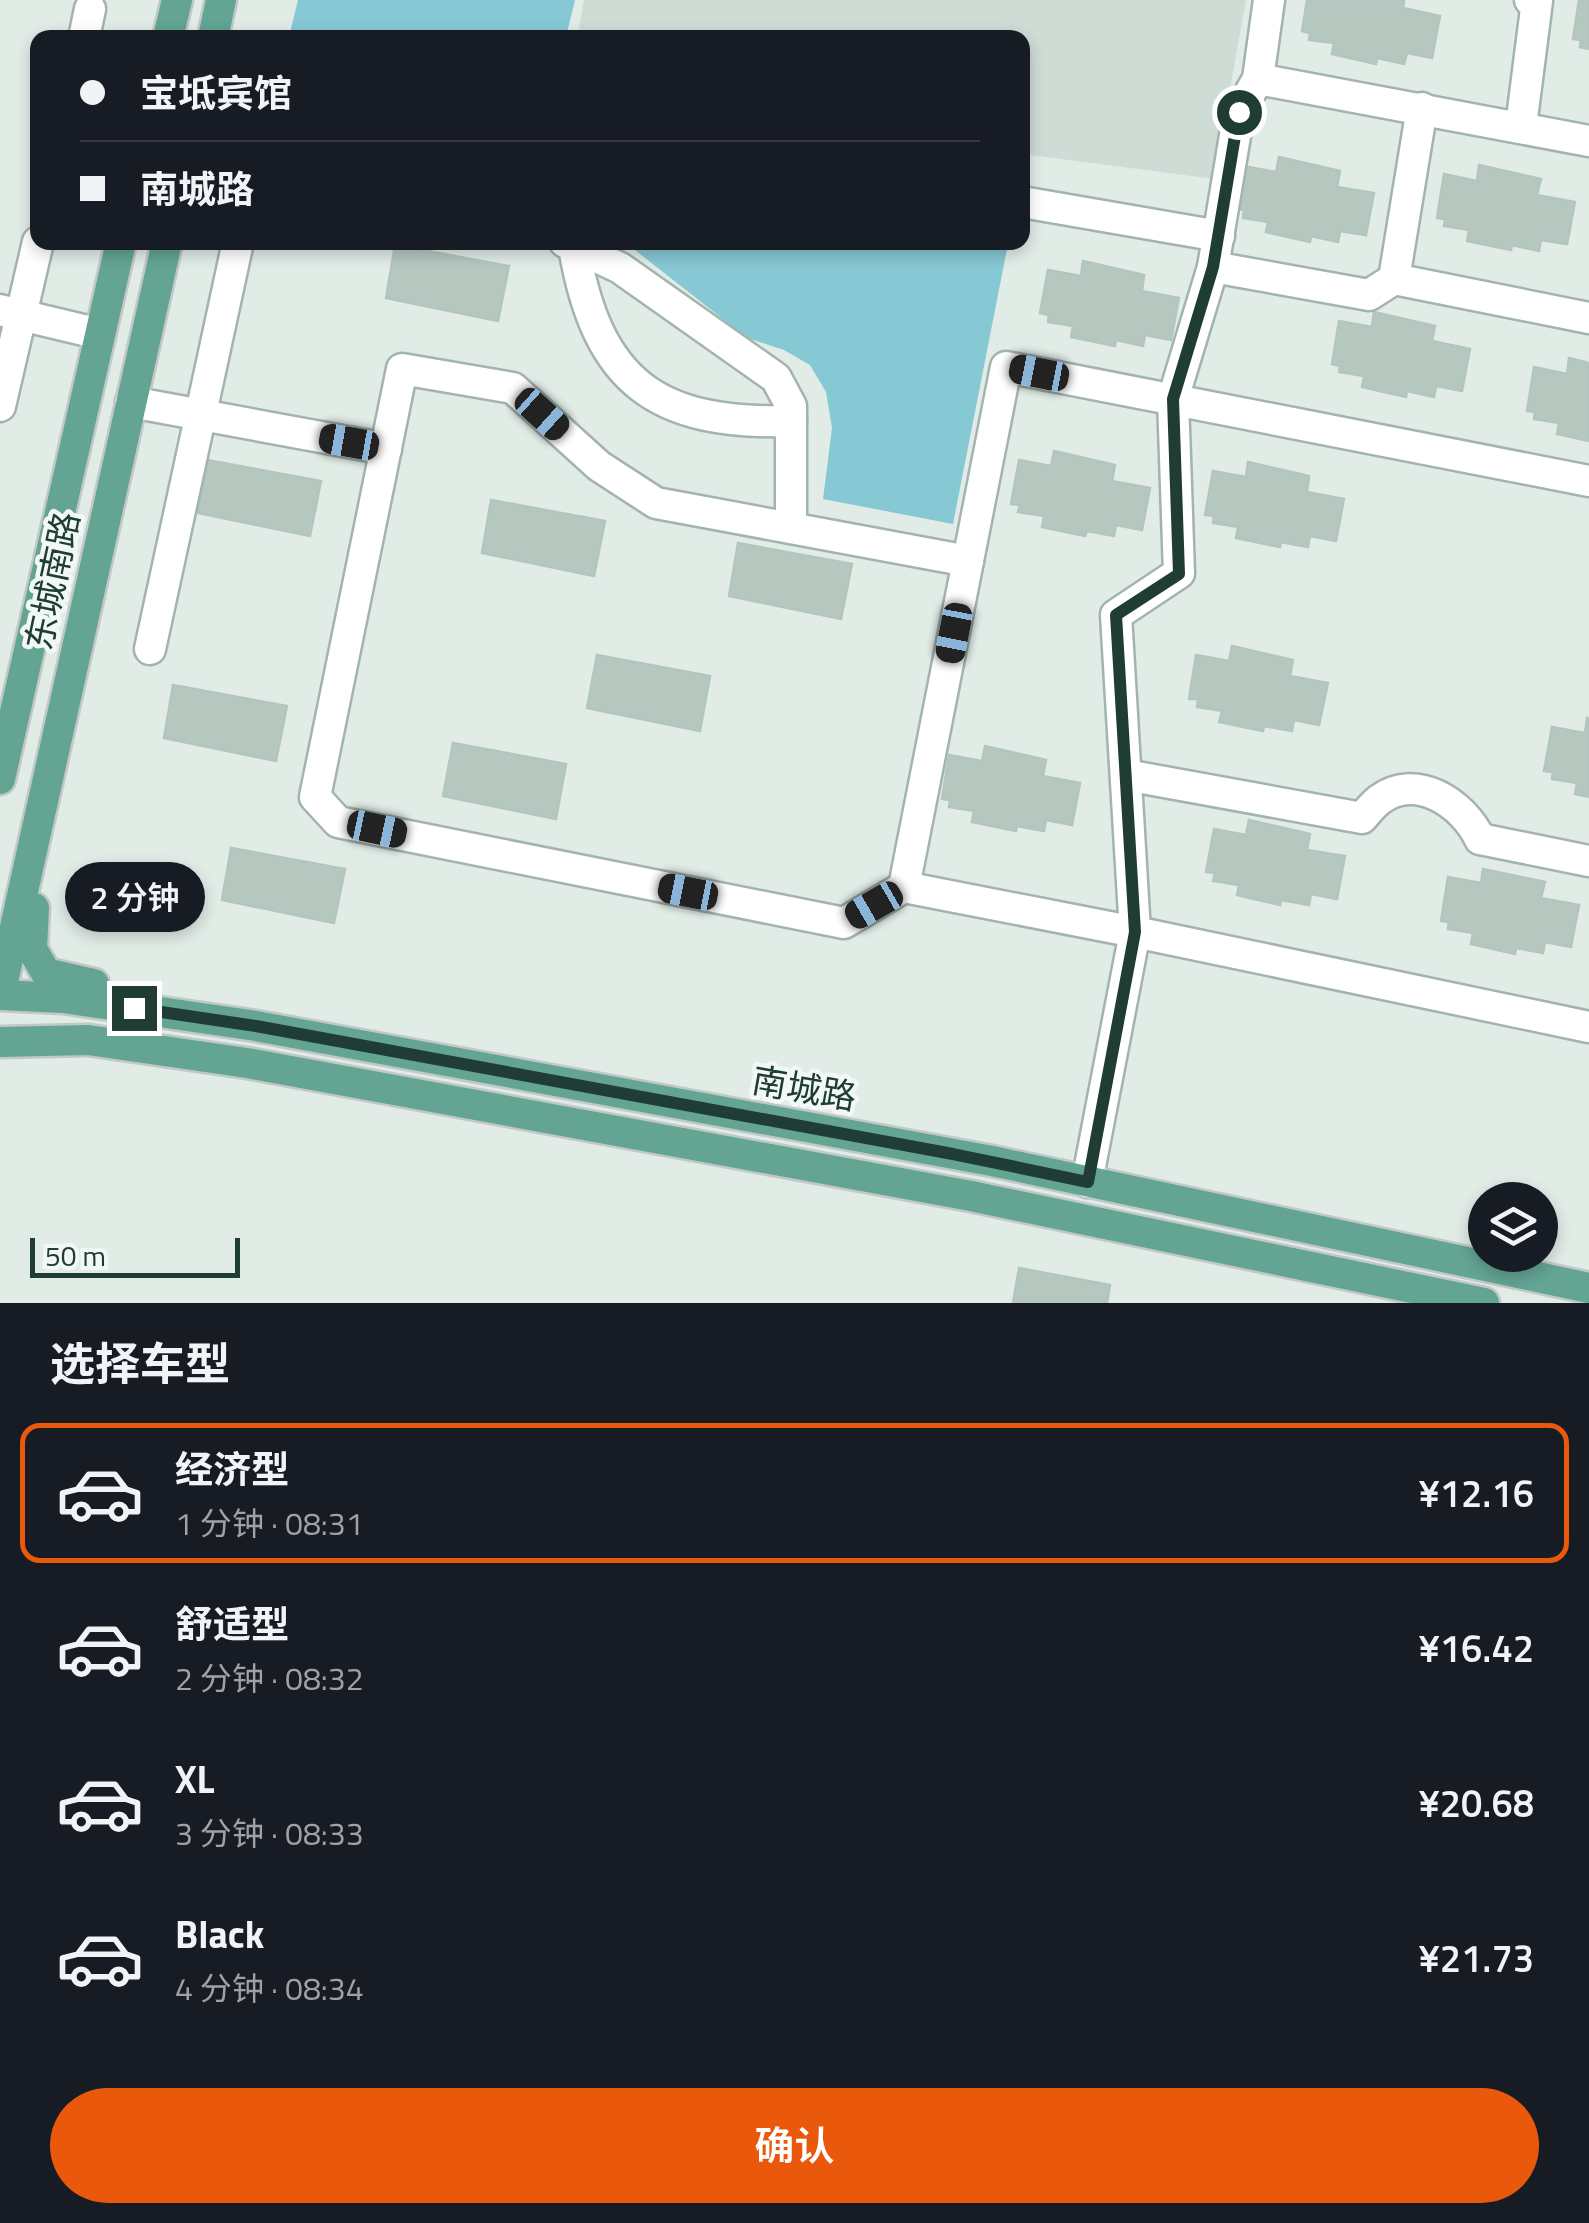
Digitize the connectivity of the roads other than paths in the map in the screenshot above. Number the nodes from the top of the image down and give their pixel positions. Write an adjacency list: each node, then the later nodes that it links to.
1 (177, 0): 5 (main road)
2 (221, 0): 6 (main road)
3 (1270, 0): 7 (street)
4 (1530, 0): 9 (street)
5 (170, 30)
6 (215, 30)
7 (1258, 79): 8 (street); 12 (street)
8 (1422, 108): 9 (street); 20 (street)
9 (1521, 126): 10 (street)
10 (1589, 141)
11 (1030, 203): 12 (street)
12 (1218, 236): 19 (street)
13 (35, 250): 21 (street)
14 (119, 250): 23 (main road, 东城南路)
15 (164, 250): 25 (main road, 东城南路)
16 (236, 250): 27 (street)
17 (572, 250): 28 (street)
18 (582, 250): 28 (street)
19 (1213, 267): 20 (street); 24 (street)
20 (1394, 279): 22 (street)
21 (11, 312): 23 (street); 26 (street)
22 (1589, 318)
23 (100, 334): 35 (main road, 东城南路)
24 (1173, 399): 30 (street); 32 (street); 34 (street)
25 (130, 402): 27 (street); 36 (main road, 东城南路)
26 (0, 406)
27 (202, 416): 29 (street); 33 (street)
28 (791, 421): 31 (street)
29 (386, 449): 31 (street); 38 (street)
30 (1589, 481)
31 (791, 528): 32 (street)
32 (968, 561): 38 (street)
33 (150, 649)
34 (1126, 776): 37 (street); 39 (street)
35 (0, 779)
36 (38, 820): 40 (main road, 东城南路); 42 (main road)
37 (1589, 862)
38 (904, 887): 39 (street)
39 (1135, 932): 43 (street); 45 (street)
40 (0, 995): 42 (main road, 南城路)
41 (0, 1016): 42 (main road)
42 (256, 1026): 45 (main road, 南城路)
43 (1589, 1026)
44 (0, 1042): 47 (main road)
45 (1088, 1182): 46 (main road, 南城路)
46 (1589, 1288)
47 (1484, 1303)

